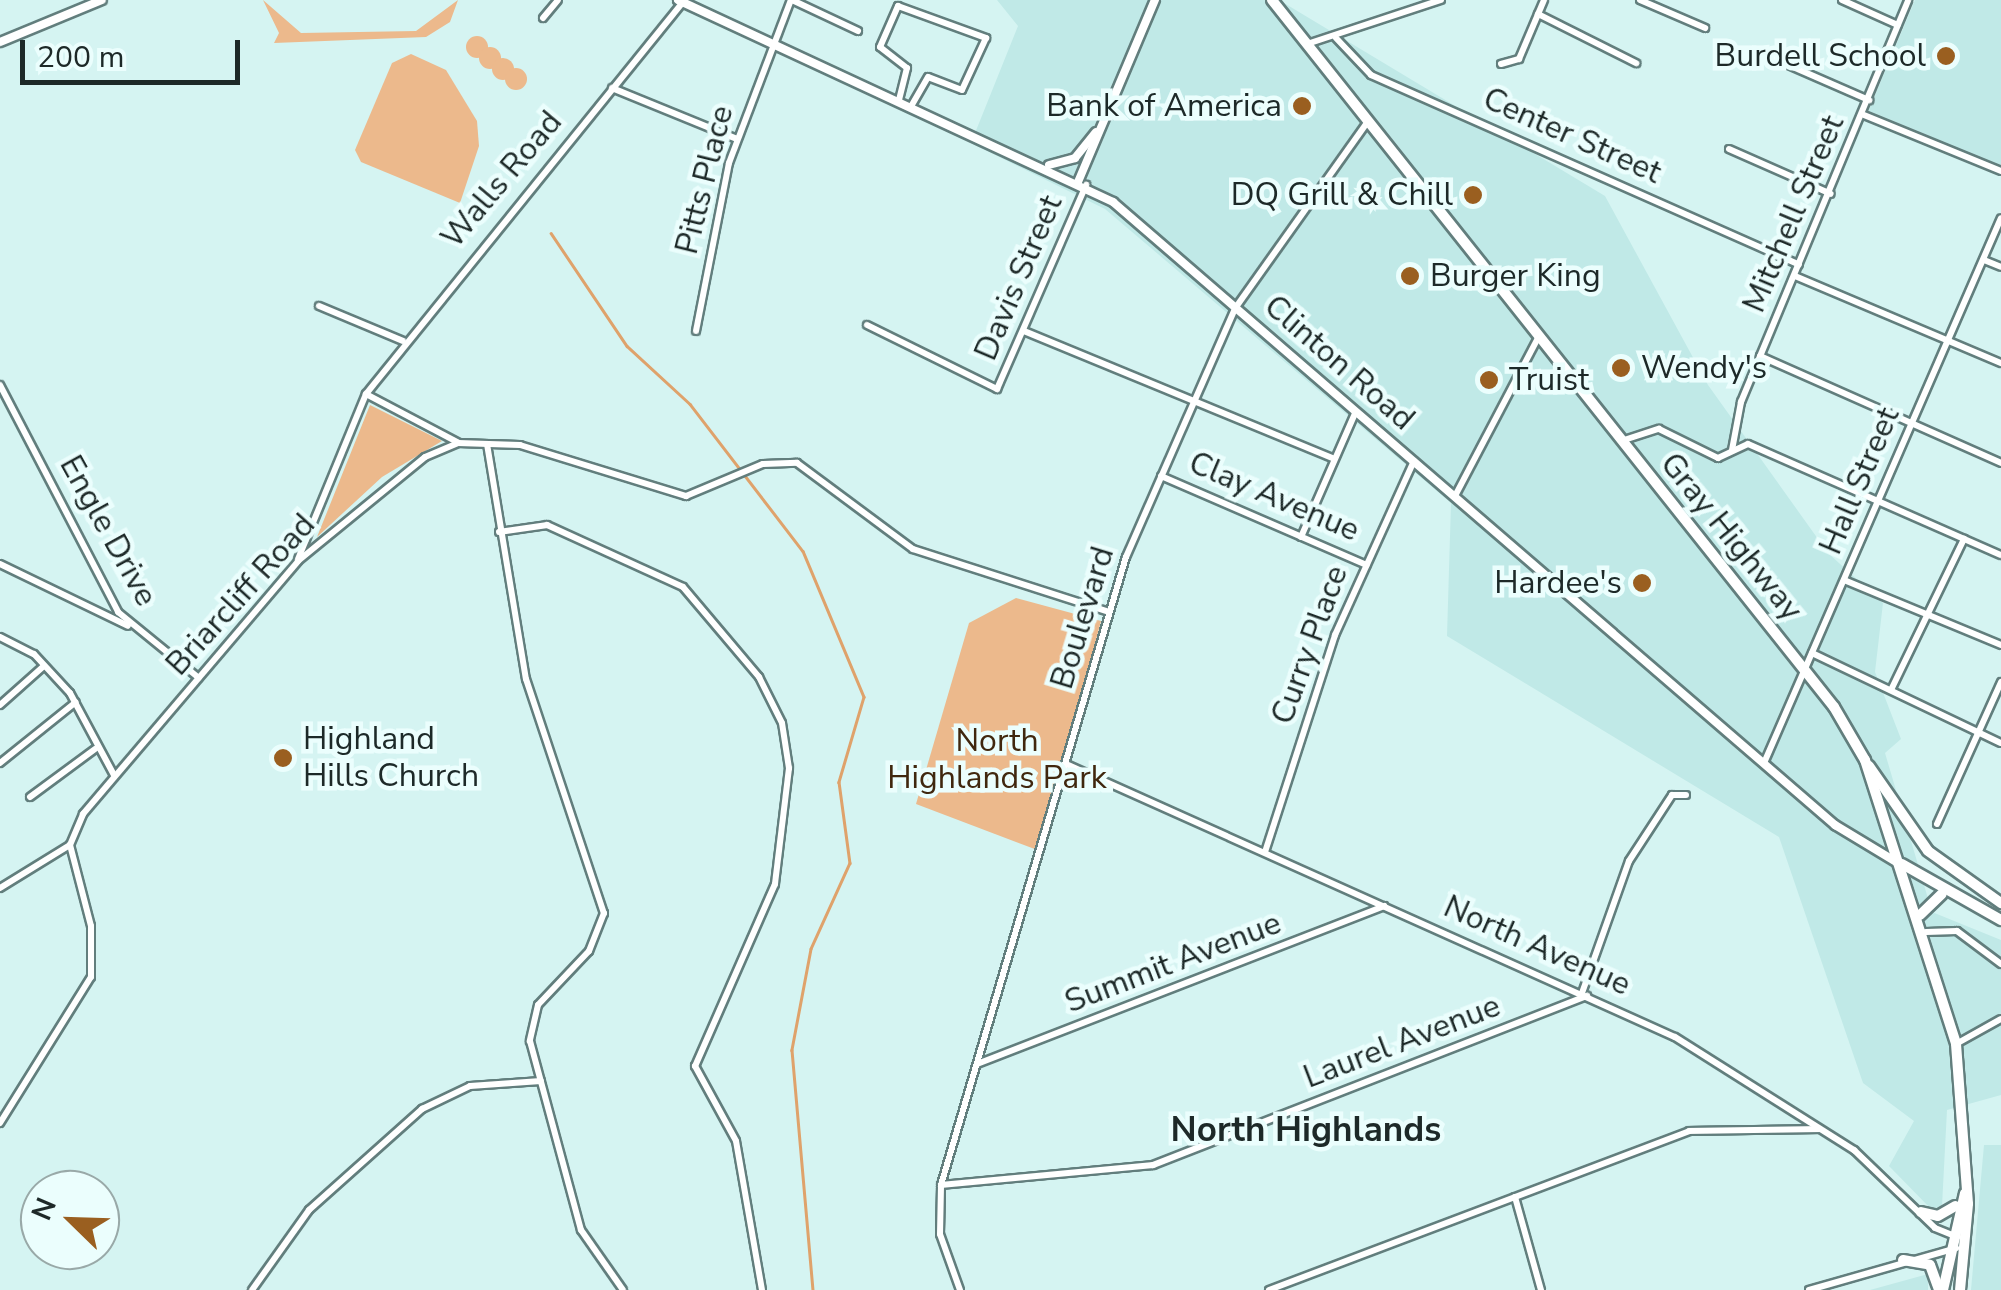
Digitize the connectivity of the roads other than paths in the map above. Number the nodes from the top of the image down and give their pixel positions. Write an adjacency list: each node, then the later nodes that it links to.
1 (102, 0): 20 (street)
2 (558, 0): 15 (street)
3 (792, 0): 18 (street); 21 (street, Pitts Place)
4 (1155, 0): 34 (street)
5 (1415, 0): 13 (street)
6 (1441, 0): 13 (street)
7 (1544, 0): 14 (street)
8 (1640, 0): 17 (street)
9 (1842, 0): 16 (street)
10 (1908, 0): 16 (street, Mitchell Street)
11 (681, 1): 21 (street, Clinton Road); 28 (street, Walls Road)
12 (1275, 1): 22 (main road, Gray Highway)
13 (1410, 12): 19 (street)
14 (1538, 14): 24 (street); 25 (street)
15 (543, 18)
16 (1898, 25): 30 (street, Mitchell Street)
17 (1706, 28)
18 (858, 32)
19 (1336, 38): 22 (street); 43 (street, Center Street)
20 (0, 42)
21 (773, 43): 29 (street, Clinton Road); 35 (street, Pitts Place)
22 (1306, 44): 33 (main road, Gray Highway)
23 (1763, 54): 30 (street)
24 (1636, 63)
25 (1501, 64)
26 (907, 68): 27 (street); 27 (street); 29 (street)
27 (928, 78): 31 (street)
28 (612, 88): 35 (street); 52 (street, Walls Road)
29 (899, 100): 31 (street, Clinton Road)
30 (1869, 100): 32 (street, Mitchell Street)
31 (911, 106): 37 (street, Clinton Road)
32 (1864, 115): 38 (street); 40 (street, Mitchell Street)
33 (1368, 120): 47 (street, Boulevard); 51 (main road, Gray Highway)
34 (1102, 125): 37 (street); 39 (street)
35 (738, 138): 49 (street, Pitts Place)
36 (1729, 149): 40 (street)
37 (1044, 165): 39 (street, Clinton Road)
38 (2001, 171)
39 (1082, 183): 47 (street, Clinton Road); 50 (street, Davis Street)
40 (1831, 194): 43 (street, Mitchell Street)
41 (2001, 218): 42 (street, Hall Street)
42 (1984, 260): 44 (street); 53 (street, Hall Street)
43 (1799, 265): 45 (street, Mitchell Street)
44 (2001, 267)
45 (1794, 276): 53 (street); 54 (street, Mitchell Street)
46 (320, 306): 52 (street)
47 (1236, 307): 58 (street, Boulevard); 59 (street, Clinton Road)
48 (866, 325): 50 (street, Davis Street)
49 (696, 331)
50 (1024, 331): 58 (street)
51 (1539, 336): 61 (main road, Gray Highway); 69 (street)
52 (402, 340): 57 (street, Walls Road)
53 (1948, 340): 55 (street); 60 (street, Hall Street)
54 (1760, 356): 60 (street); 64 (street, Mitchell Street)
55 (2001, 362)
56 (0, 385): 81 (street, Engle Drive)
57 (366, 394): 62 (street); 75 (street, Walls Road)
58 (1193, 402): 65 (street); 68 (street, Boulevard)
59 (1356, 411): 65 (street); 66 (street, Clinton Road)
60 (1912, 424): 67 (street); 70 (street, Hall Street)
61 (1622, 441): 64 (street); 86 (main road, Gray Highway)
62 (458, 442): 63 (street, Briarcliff Road); 75 (street, Briarcliff Road)
63 (488, 444): 71 (street); 79 (street, Briarcliff Road)
64 (1732, 450): 70 (street)
65 (1334, 460): 72 (street)
66 (1414, 461): 69 (street, Clinton Road); 77 (street, Curry Place)
67 (2001, 463)
68 (1161, 476): 72 (street, Clay Avenue); 79 (street, Boulevard)
69 (1455, 496): 97 (street, Clinton Road)
70 (1878, 502): 73 (street); 78 (street, Hall Street)
71 (499, 532): 118 (street); 131 (street)
72 (1301, 537): 77 (street, Clay Avenue)
73 (1964, 540): 74 (street); 80 (street)
74 (2001, 554)
75 (298, 561): 87 (street, Briarcliff Road)
76 (0, 564): 81 (street)
77 (1366, 564): 104 (street, Curry Place)
78 (1844, 580): 80 (street); 84 (street, Hall Street)
79 (1108, 612): 98 (street, Boulevard)
80 (1930, 614): 83 (street); 89 (street)
81 (133, 628): 87 (street, Engle Drive)
82 (0, 636): 85 (street)
83 (2001, 645)
84 (1812, 653): 86 (street, Hall Street); 89 (street)
85 (44, 666): 90 (street); 91 (street)
86 (1804, 670): 95 (main road, Gray Highway); 97 (street, Hall Street)
87 (199, 678): 99 (street, Briarcliff Road)
88 (2001, 682): 92 (street)
89 (1891, 690): 92 (street)
90 (76, 702): 94 (street); 96 (street)
91 (0, 705)
92 (1978, 733): 93 (street); 102 (street)
93 (2001, 743)
94 (95, 749): 99 (street); 101 (street)
95 (1865, 760): 105 (main road, Gray Highway); 108 (main road)
96 (0, 763)
97 (1764, 763): 105 (street, Clinton Road)
98 (1066, 764): 104 (street, North Avenue); 117 (street, Boulevard)
99 (114, 775): 103 (street, Briarcliff Road)
100 (1686, 795): 114 (street)
101 (30, 798)
102 (1937, 824)
103 (70, 846): 106 (street); 119 (street)
104 (1265, 852): 109 (street, North Avenue)
105 (1902, 864): 107 (main road); 110 (main road, Gray Highway)
106 (0, 888)
107 (1943, 894): 110 (main road); 111 (main road)
108 (2001, 904)
109 (1386, 906): 114 (street, North Avenue); 117 (street, Summit Avenue)
110 (1920, 915): 112 (main road, Gray Highway)
111 (2001, 920)
112 (1926, 932): 113 (street); 116 (main road, Gray Highway)
113 (2001, 964)
114 (1585, 994): 120 (street, North Avenue); 121 (street, Laurel Avenue)
115 (2001, 1019): 116 (street)
116 (1956, 1044): 122 (main road, Gray Highway)
117 (977, 1064): 121 (street, Boulevard)
118 (541, 1081): 129 (street); 130 (street)
119 (0, 1124)
120 (1824, 1130): 123 (street); 125 (street, North Avenue)
121 (941, 1185): 132 (street, Boulevard)
122 (1965, 1193): 124 (main road); 127 (main road)
123 (1514, 1196): 133 (street); 134 (street)
124 (1956, 1206): 125 (main road); 126 (main road)
125 (1922, 1212): 126 (street, North Avenue)
126 (1949, 1242): 127 (street); 128 (street); 136 (main road)
127 (1963, 1243): 137 (main road)
128 (1903, 1260): 135 (street); 136 (main road)
129 (252, 1290)
130 (622, 1290)
131 (762, 1290)
132 (960, 1290)
133 (1269, 1290)
134 (1542, 1290)
135 (1809, 1290)
136 (1941, 1290)
137 (1960, 1290)

